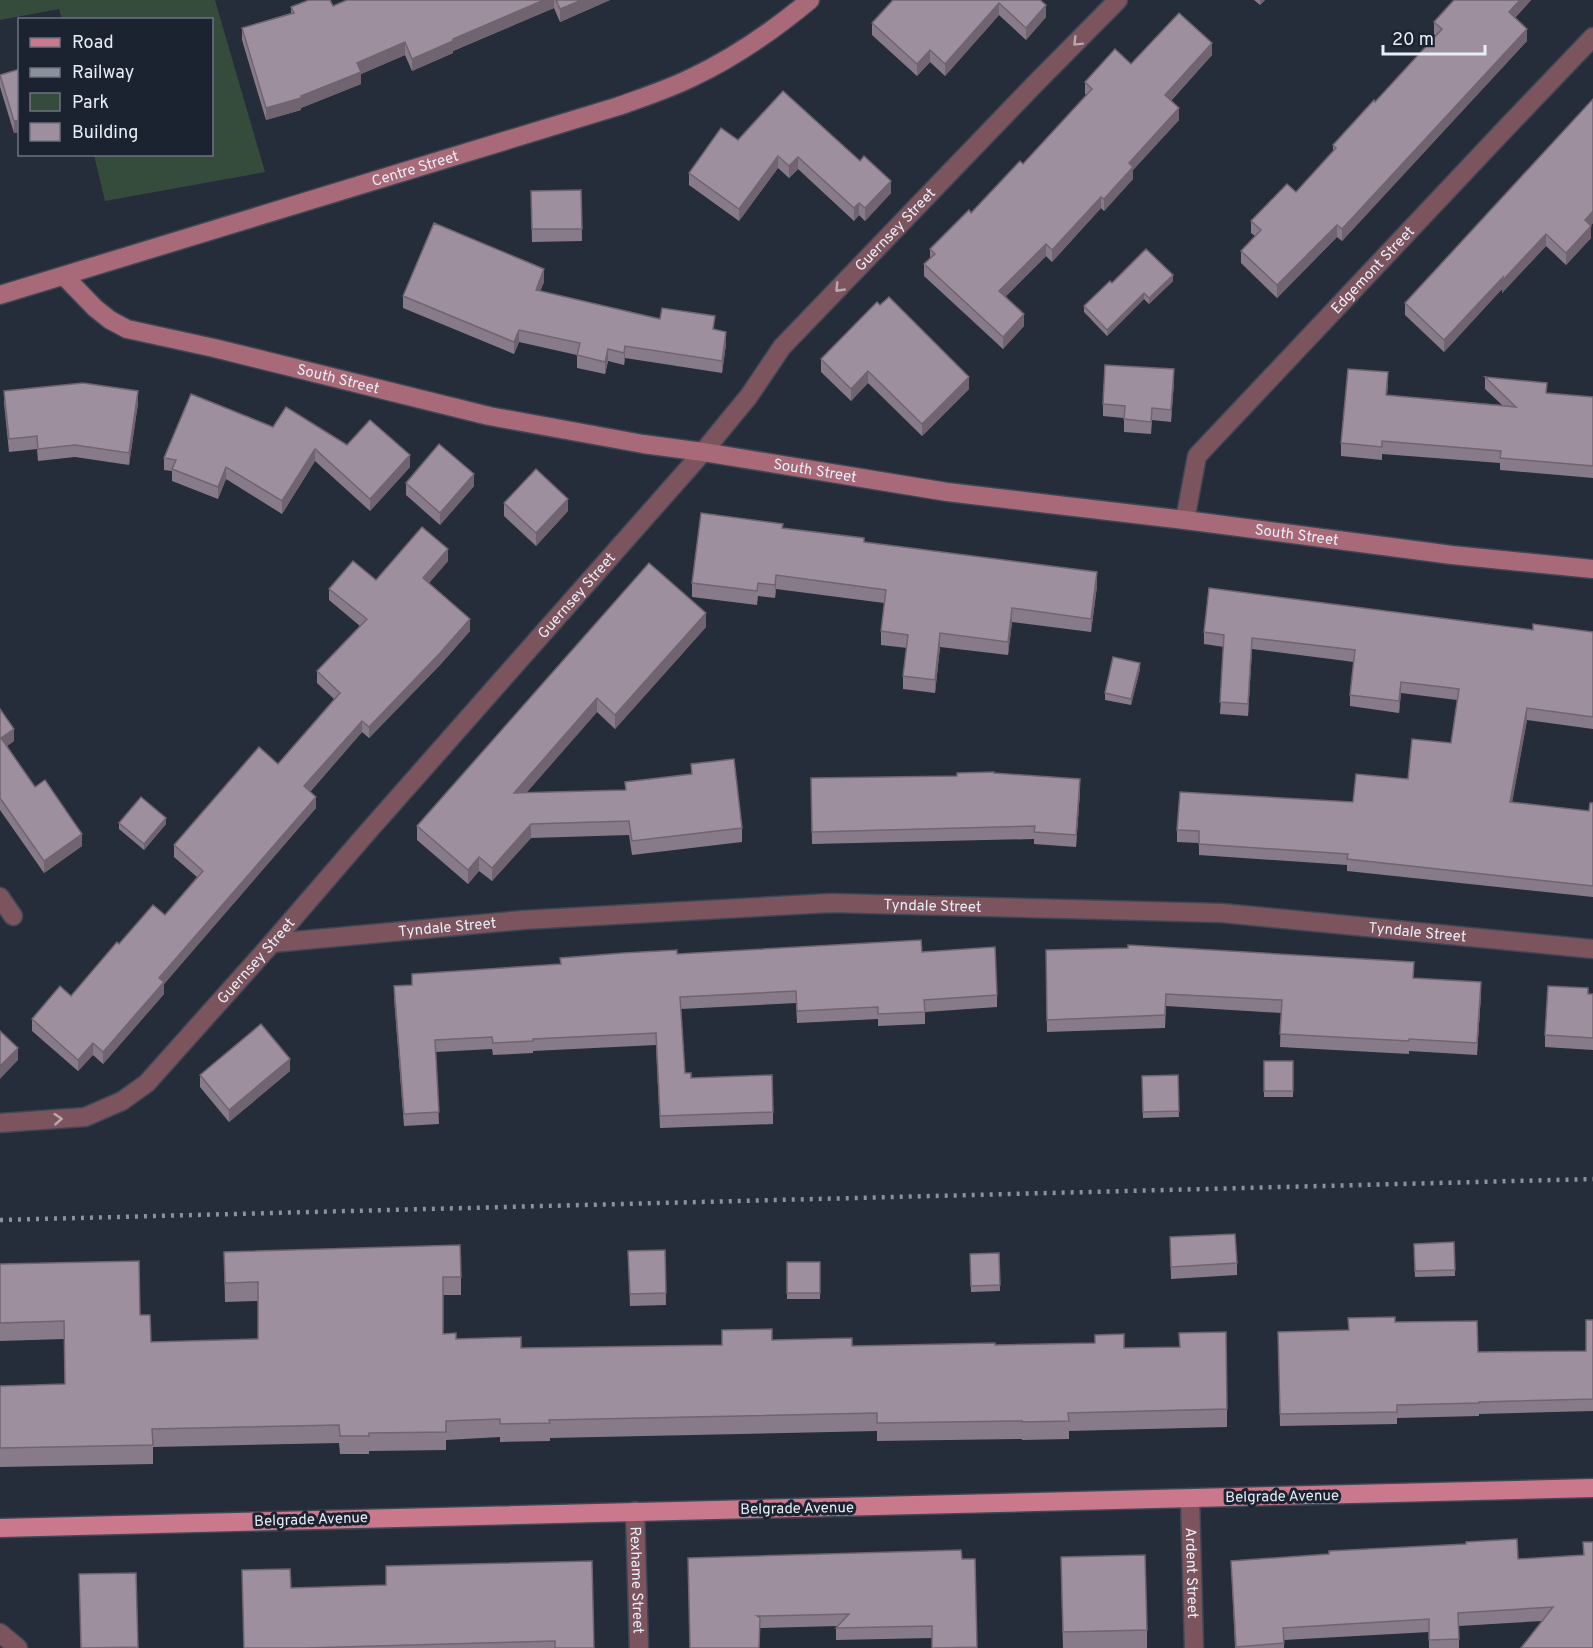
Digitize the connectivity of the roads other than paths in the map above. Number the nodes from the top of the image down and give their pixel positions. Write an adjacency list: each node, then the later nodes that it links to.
1 (810, 0): 4 (street, Centre Street)
2 (1118, 0): 6 (street, Guernsey Street, one-way to 6)
3 (1593, 38): 7 (street, Edgemont Street)
4 (64, 276): 5 (street, Centre Street); 6 (street, South Street)
5 (0, 295)
6 (703, 452): 7 (street, South Street); 11 (street, Guernsey Street)
7 (1185, 520): 8 (street, South Street)
8 (1593, 569)
9 (0, 897): 10 (street)
10 (13, 916)
11 (272, 943): 12 (street, Tyndale Street); 13 (street, Guernsey Street, one-way to 11)
12 (1593, 950)
13 (0, 1123)
14 (1593, 1488): 15 (main road, Belgrade Avenue)
15 (1190, 1498): 16 (main road, Belgrade Avenue); 21 (street, Ardent Street)
16 (635, 1511): 17 (main road, Belgrade Avenue); 20 (street, Rexhame Street)
17 (0, 1528)
18 (0, 1633): 19 (street)
19 (18, 1648)
20 (639, 1648)
21 (1194, 1648)

